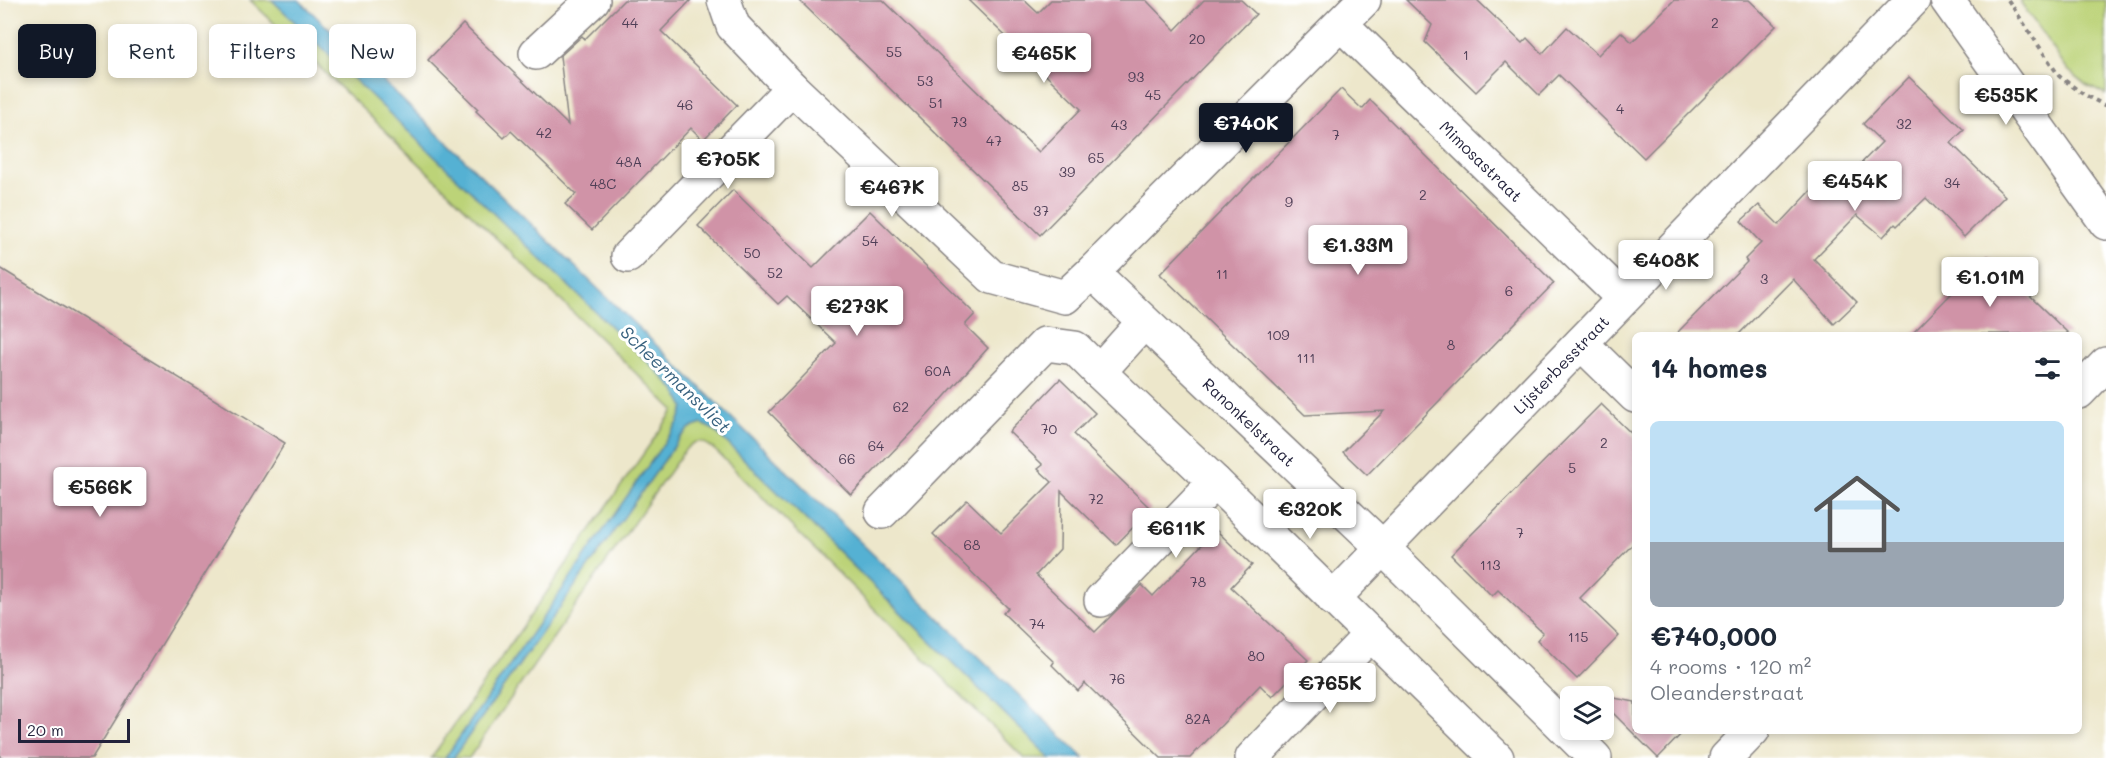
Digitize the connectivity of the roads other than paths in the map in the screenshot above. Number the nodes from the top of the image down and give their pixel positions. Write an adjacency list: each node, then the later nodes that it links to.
1 (592, 0): 7 (street)
2 (724, 0): 8 (street)
3 (1364, 0): 6 (street)
4 (1913, 0): 12 (street, Lijsterbesstraat)
5 (1947, 0): 9 (street)
6 (1341, 24): 11 (street); 12 (street, Mimosastraat)
7 (536, 53)
8 (792, 88): 10 (street); 11 (street)
9 (2106, 224)
10 (628, 256)
11 (1092, 272): 13 (street, Ranonkelstraat)
12 (1623, 298): 14 (street, Lijsterbesstraat)
13 (1143, 323): 16 (street); 21 (street, Ranonkelstraat)
14 (1581, 343): 18 (street); 21 (street, Lijsterbesstraat)
15 (2106, 364): 17 (street)
16 (1099, 372): 19 (street); 20 (street)
17 (2082, 390)
18 (1632, 393)
19 (1215, 482): 22 (street); 23 (street)
20 (882, 512)
21 (1382, 547): 22 (street); 28 (street, Ranonkelstraat)
22 (1333, 599): 24 (street)
23 (1101, 600)
24 (1371, 634): 26 (street); 27 (street)
25 (1749, 734): 29 (street)
26 (1252, 758)
27 (1497, 758)
28 (1595, 758)
29 (1726, 758)

